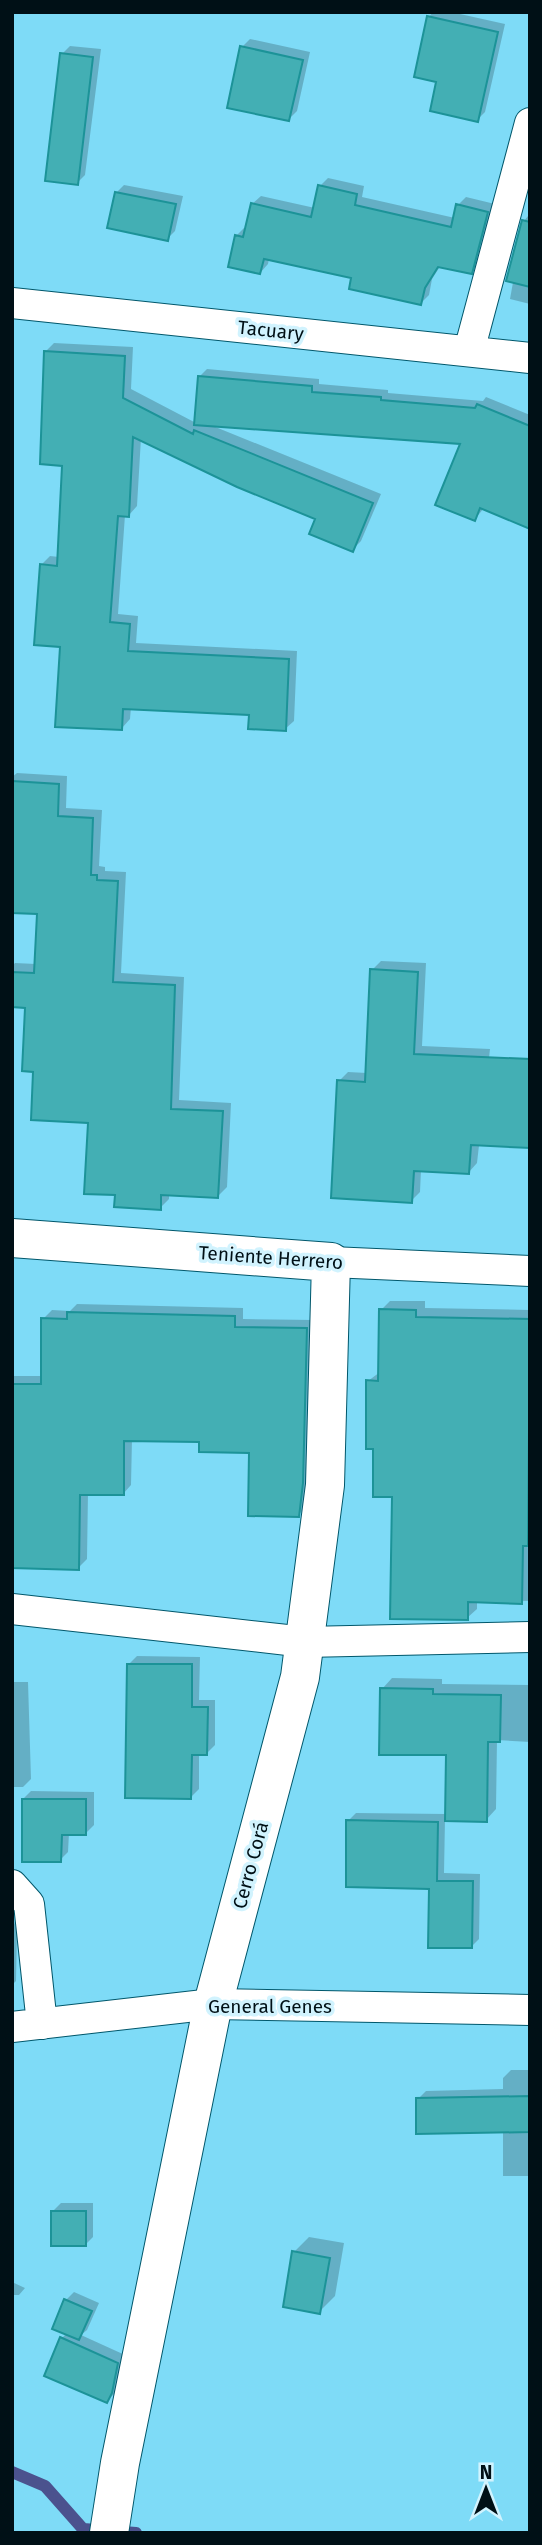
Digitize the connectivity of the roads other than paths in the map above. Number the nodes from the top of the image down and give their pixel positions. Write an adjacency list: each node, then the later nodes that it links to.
1 (530, 123): 3 (street)
2 (12, 303): 3 (street, Tacuary)
3 (469, 351): 4 (street, Tacuary)
4 (530, 358)
5 (12, 1238): 6 (main road, Teniente Herrero)
6 (331, 1262): 7 (street, Teniente Herrero); 10 (main road, Cerro Corá)
7 (530, 1271)
8 (12, 1608): 10 (street)
9 (530, 1637): 10 (street)
10 (305, 1642): 12 (main road, Cerro Corá)
11 (12, 1885): 14 (street)
12 (213, 2004): 13 (street, General Genes); 14 (street, General Genes); 16 (main road, Cerro Corá)
13 (530, 2010)
14 (42, 2024): 15 (street, General Genes)
15 (12, 2027)
16 (109, 2533)

